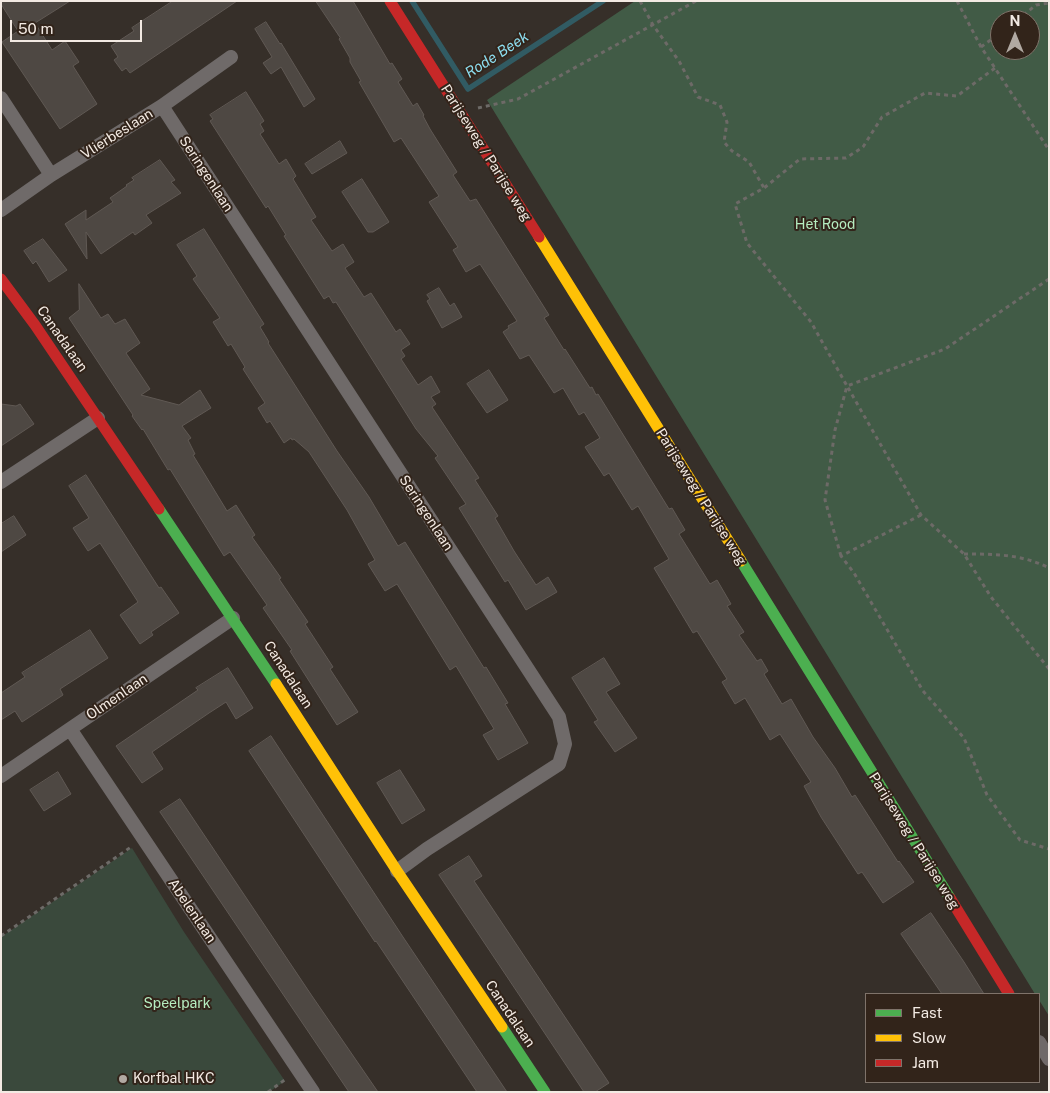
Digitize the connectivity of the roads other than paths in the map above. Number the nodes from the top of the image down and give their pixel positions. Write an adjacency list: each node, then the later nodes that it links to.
1 (390, 1): 14 (street, Parijseweg / Parijse weg)
2 (231, 57): 4 (street, Vlierbeslaan)
3 (1, 98): 5 (street)
4 (162, 106): 5 (street, Vlierbeslaan); 13 (street, Seringenlaan)
5 (51, 175): 6 (street, Vlierbeslaan)
6 (1, 210)
7 (1, 279): 8 (street, Canadalaan)
8 (98, 418): 9 (street); 10 (street, Canadalaan)
9 (1, 482)
10 (233, 618): 11 (street, Olmenlaan); 13 (street, Canadalaan)
11 (70, 729): 12 (street, Olmenlaan); 17 (street, Abelenlaan)
12 (1, 776)
13 (397, 871): 18 (street, Canadalaan)
14 (1008, 993)
15 (1040, 1044): 16 (street)
16 (1049, 1059)
17 (313, 1092)
18 (545, 1092)

